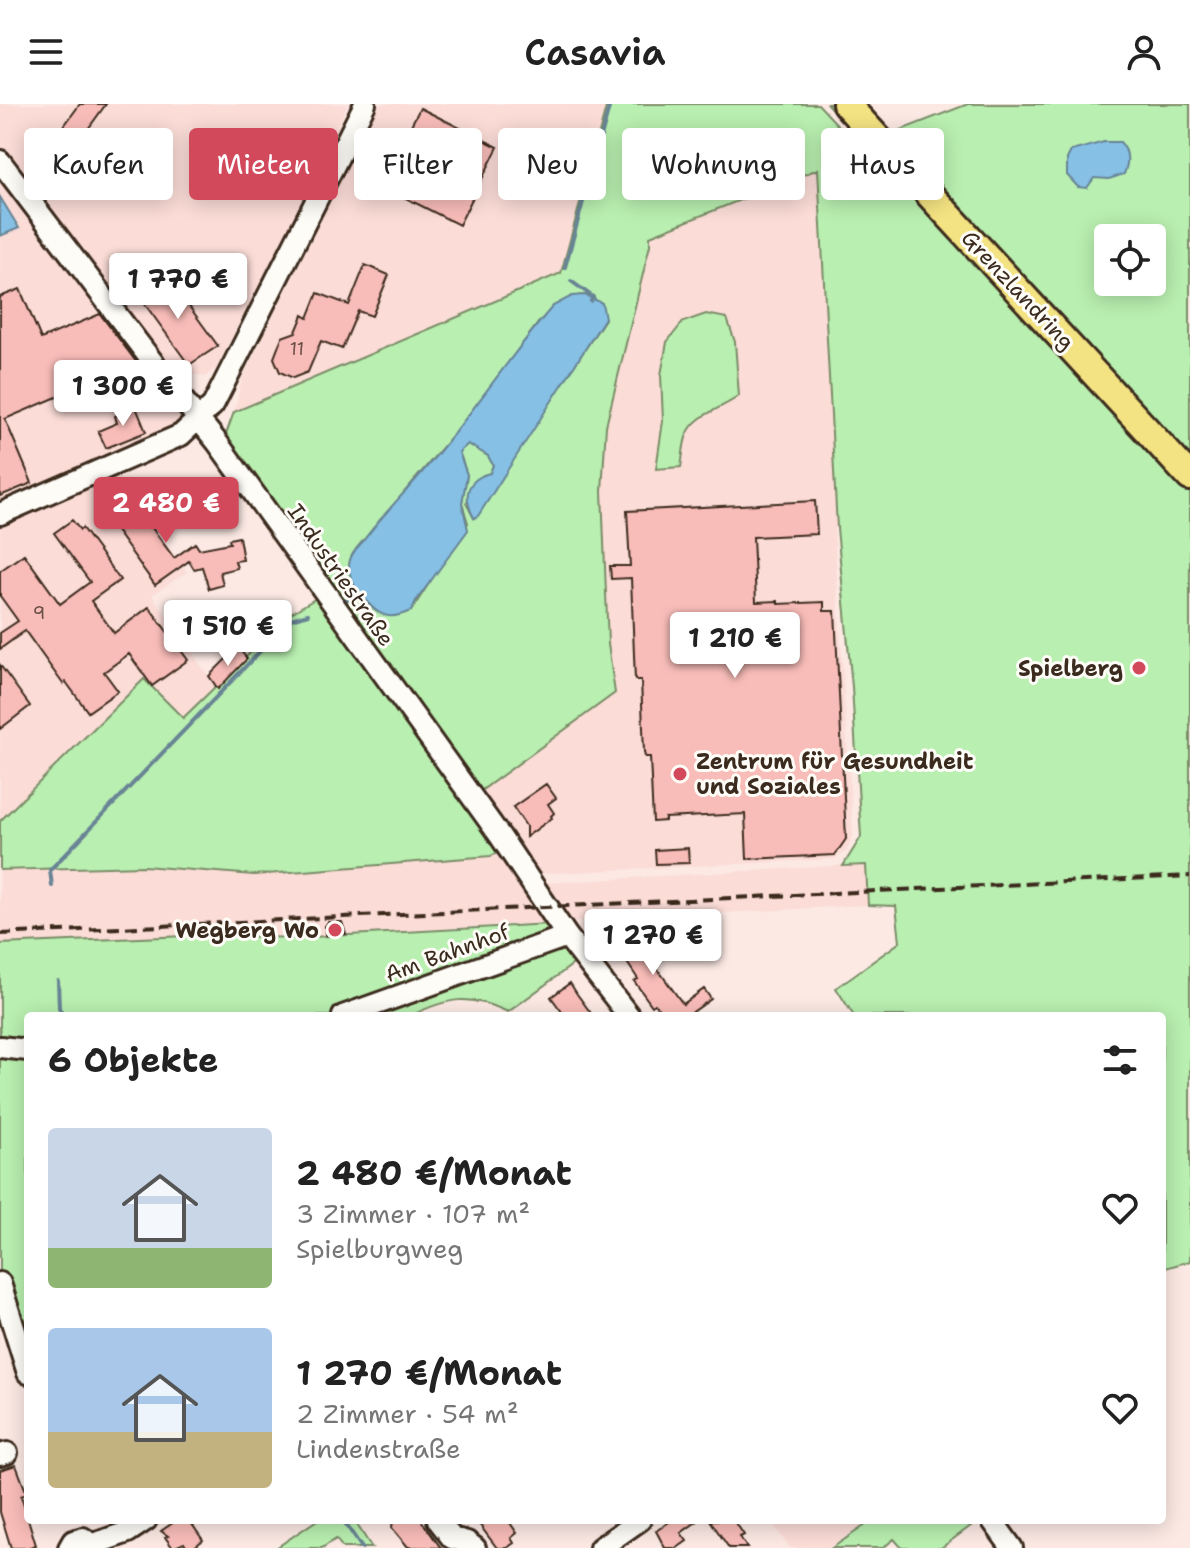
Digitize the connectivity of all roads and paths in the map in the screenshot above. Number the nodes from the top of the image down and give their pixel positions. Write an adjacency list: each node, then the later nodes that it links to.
1 (365, 104): 4 (street)
2 (846, 104): 5 (main road, Grenzlandring)
3 (0, 161): 4 (street, Industriestraße)
4 (197, 420): 6 (street); 7 (street, Industriestraße)
5 (1190, 477)
6 (0, 514)
7 (567, 936): 8 (street, Am Bahnhof); 9 (street, Industriestraße)
8 (354, 1012)
9 (626, 1012)
10 (0, 1047): 11 (street)
11 (24, 1050)
12 (0, 1283): 13 (street)
13 (24, 1360)
14 (140, 1524): 18 (street)
15 (441, 1524): 20 (street)
16 (637, 1524): 19 (street)
17 (995, 1524): 22 (street)
18 (80, 1540)
19 (625, 1541): 21 (street)
20 (475, 1548)
21 (600, 1548)
22 (1012, 1548)

